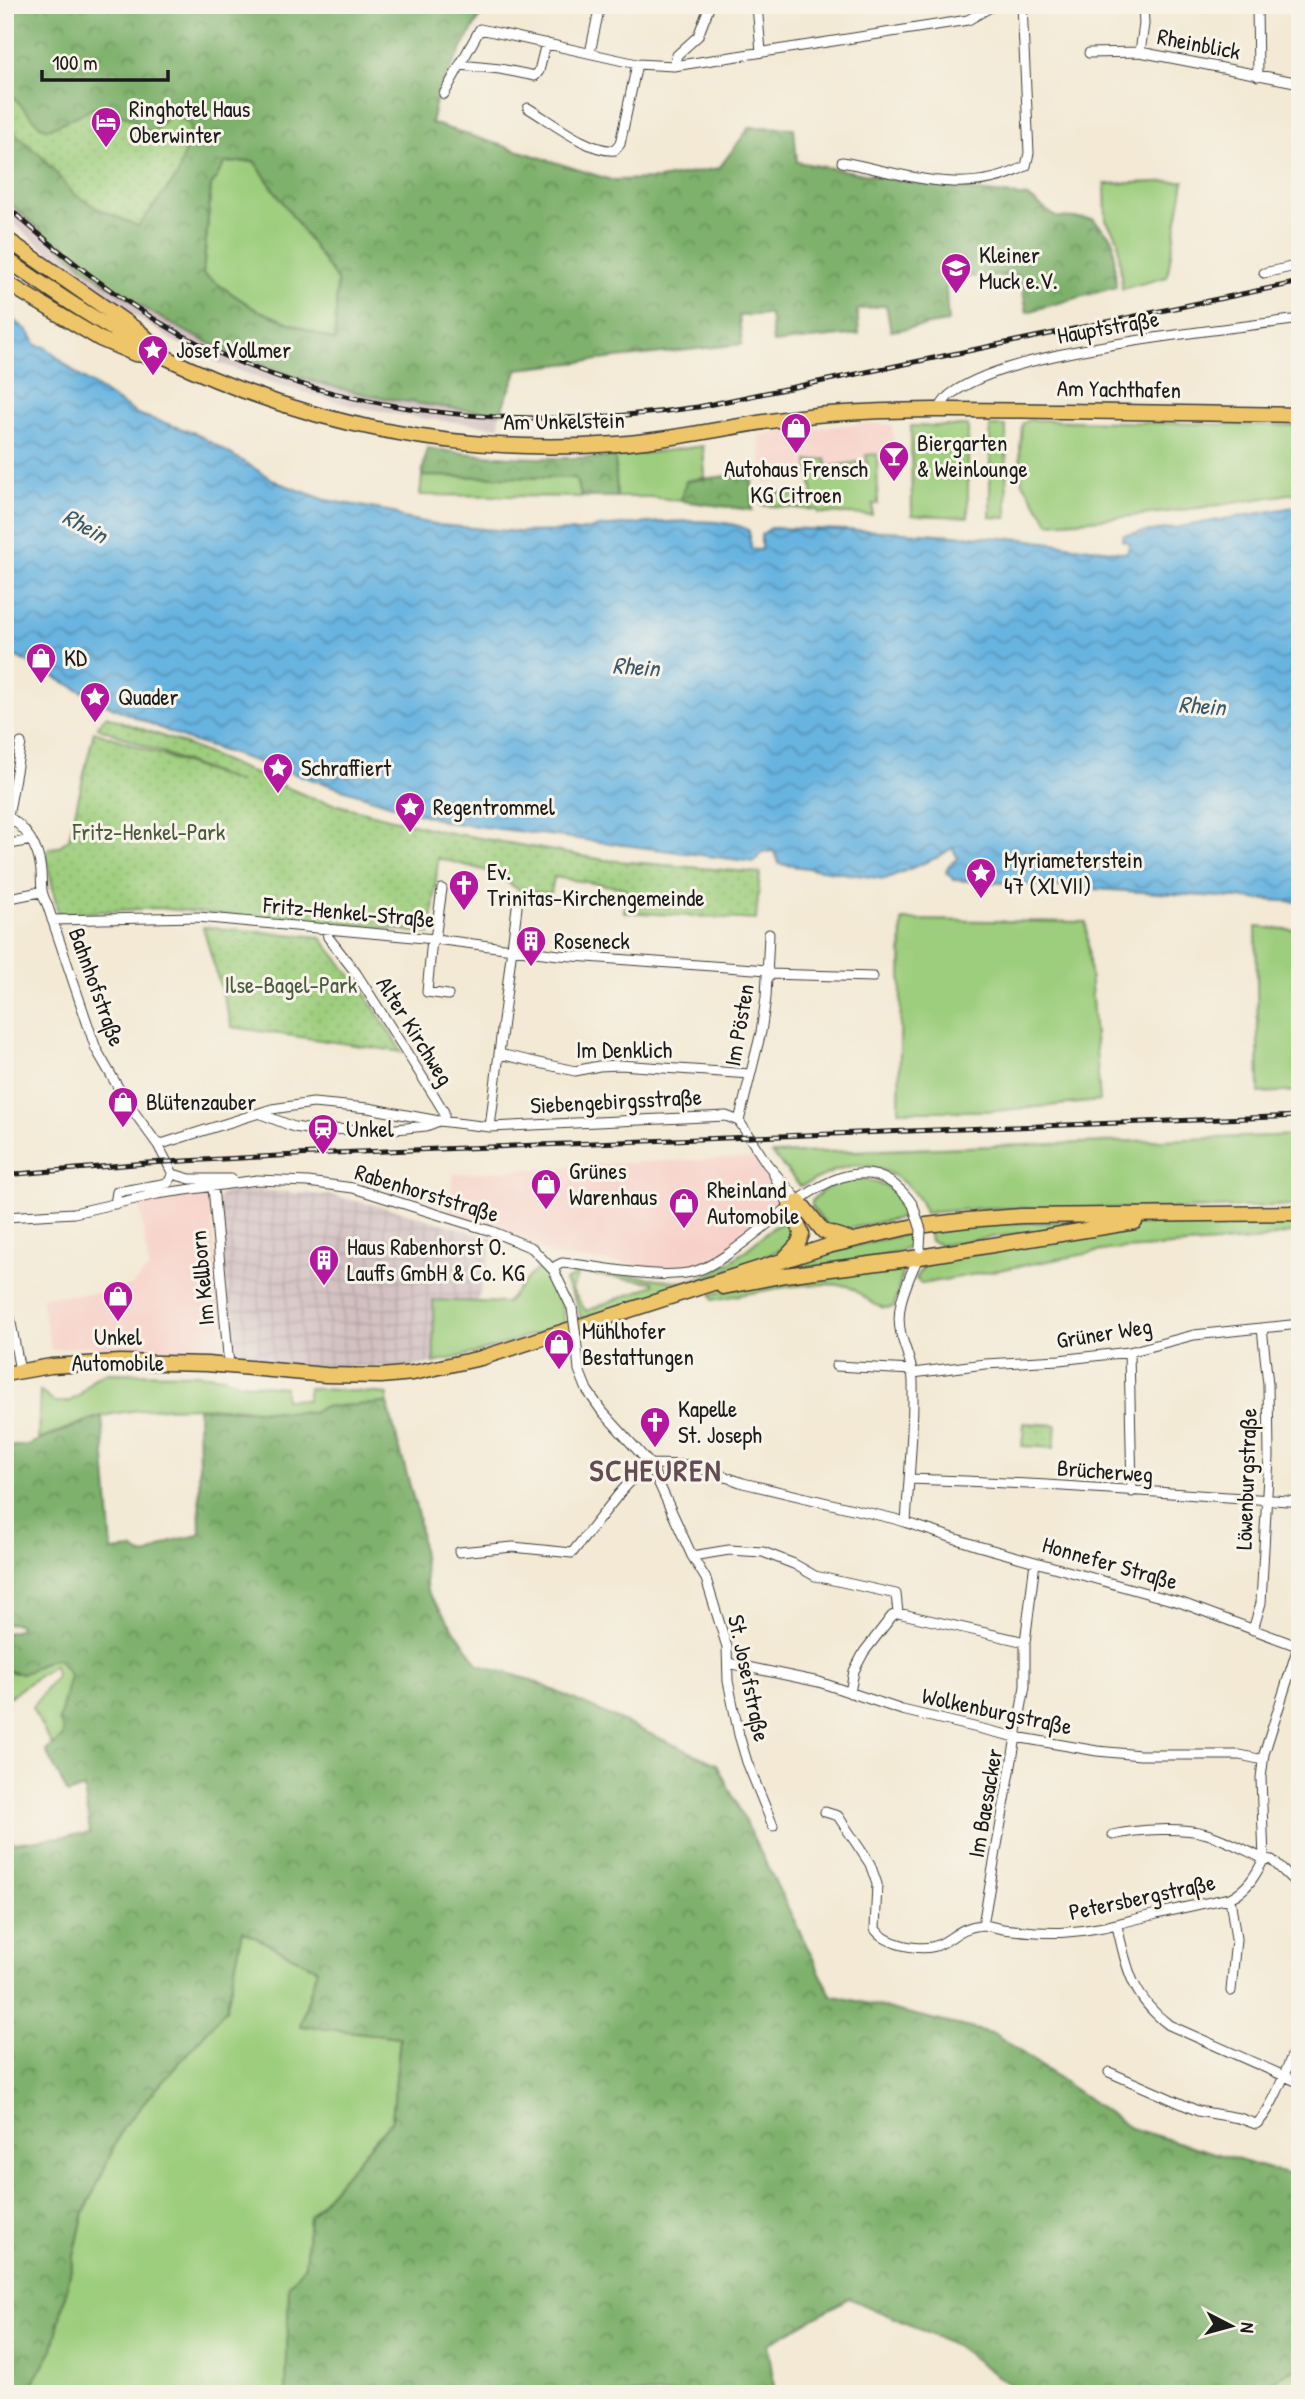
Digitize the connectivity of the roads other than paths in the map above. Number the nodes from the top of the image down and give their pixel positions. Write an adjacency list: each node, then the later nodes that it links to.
1 (600, 5): 12 (street)
2 (710, 5): 15 (street)
3 (757, 5): 9 (street)
4 (994, 5): 9 (street)
5 (1021, 5): 20 (street)
6 (1143, 5): 11 (street)
7 (1257, 5): 16 (street)
8 (546, 43): 12 (street); 14 (street); 14 (street)
9 (761, 52): 15 (street)
10 (1089, 52): 11 (street, Rheinblick)
11 (1140, 52): 16 (street, Rheinblick)
12 (590, 53): 13 (street)
13 (637, 64): 15 (street); 19 (street)
14 (460, 65): 18 (street)
15 (674, 66)
16 (1258, 76): 17 (street, Rheinblick)
17 (1300, 83)
18 (444, 94)
19 (528, 108)
20 (842, 162)
21 (5, 238): 27 (main road)
22 (5, 258): 27 (main road)
23 (1300, 265): 24 (street)
24 (1264, 273)
25 (5, 282): 27 (main road)
26 (1300, 319): 28 (street, Hauptstraße)
27 (163, 356): 28 (main road, Am Unkelstein)
28 (938, 410): 29 (main road, Am Yachthafen)
29 (1300, 415)
30 (20, 743): 31 (street)
31 (6, 816): 32 (street)
32 (30, 841): 33 (street); 35 (street, Bahnhofstraße)
33 (5, 845)
34 (442, 889): 41 (street)
35 (40, 892): 36 (street); 38 (street, Bahnhofstraße)
36 (5, 899)
37 (517, 907): 42 (street)
38 (52, 920): 39 (street, Fritz-Henkel-Straße); 52 (street, Bahnhofstraße)
39 (326, 928): 41 (street, Fritz-Henkel-Straße); 49 (street, Alter Kirchweg)
40 (769, 934): 43 (street, Im Pösten)
41 (433, 939): 42 (street, Fritz-Henkel-Straße); 45 (street)
42 (511, 949): 43 (street, Fritz-Henkel-Straße); 46 (street)
43 (768, 972): 44 (street, Fritz-Henkel-Straße); 47 (street, Im Pösten)
44 (873, 977)
45 (448, 995)
46 (499, 1054): 47 (street, Im Denklich); 51 (street)
47 (750, 1074): 50 (street, Im Pösten)
48 (261, 1114): 49 (street, Siebengebirgsstraße); 49 (street, Siebengebirgsstraße); 52 (street, Siebengebirgsstraße)
49 (441, 1121): 51 (street, Siebengebirgsstraße)
50 (739, 1121): 51 (street, Siebengebirgsstraße); 57 (street)
51 (490, 1127)
52 (158, 1145): 53 (street, Bahnhofstraße)
53 (173, 1174): 54 (street, Rabenhorststraße); 56 (street)
54 (235, 1184): 55 (street, Rabenhorststraße); 64 (street, Rabenhorststraße)
55 (213, 1187): 56 (street, Rabenhorststraße); 70 (street, Im Kellborn)
56 (114, 1204): 60 (street, Rabenhorststraße)
57 (794, 1204): 61 (main road); 62 (street, bridge); 63 (main road); 64 (street)
58 (1300, 1213): 59 (main road)
59 (1156, 1214): 61 (main road); 62 (main road)
60 (5, 1217)
61 (850, 1239): 63 (main road)
62 (919, 1252): 65 (main road); 72 (street)
63 (784, 1259): 65 (main road)
64 (554, 1270): 74 (street, St. Josefstraße, bridge)
65 (698, 1287): 70 (main road)
66 (5, 1291): 73 (street)
67 (1300, 1324): 68 (street, Grüner Weg)
68 (1262, 1328): 69 (street, Grüner Weg); 77 (street, Löwenburgstraße)
69 (1129, 1352): 72 (street, Grüner Weg); 76 (street)
70 (229, 1366): 73 (main road)
71 (836, 1366): 72 (street)
72 (912, 1371): 75 (street)
73 (13, 1372)
74 (649, 1463): 79 (street, Honnefer Straße); 80 (street); 81 (street, St. Josefstraße)
75 (909, 1479): 76 (street, Brücherweg); 79 (street)
76 (1132, 1492): 77 (street, Brücherweg)
77 (1266, 1499): 78 (street, Brücherweg); 84 (street, Löwenburgstraße)
78 (1300, 1502)
79 (906, 1522): 82 (street, Honnefer Straße)
80 (459, 1552)
81 (692, 1556): 83 (street); 87 (street, St. Josefstraße)
82 (1035, 1562): 84 (street, Honnefer Straße); 85 (street, Im Baesacker)
83 (898, 1613): 85 (street); 88 (street)
84 (1253, 1630): 86 (street, Honnefer Straße)
85 (1025, 1642): 89 (street, Im Baesacker)
86 (1299, 1647): 90 (street)
87 (728, 1662): 88 (street, Wolkenburgstraße); 92 (street, St. Josefstraße)
88 (850, 1693): 89 (street, Wolkenburgstraße)
89 (1016, 1737): 90 (street, Wolkenburgstraße); 97 (street, Im Baesacker)
90 (1263, 1760): 94 (street)
91 (825, 1812): 97 (street, Petersbergstraße)
92 (773, 1826)
93 (1113, 1835): 94 (street)
94 (1264, 1858): 95 (street); 96 (street, Petersbergstraße)
95 (1300, 1887)
96 (1230, 1898): 98 (street, Petersbergstraße); 99 (street, Petersbergstraße)
97 (983, 1925): 98 (street, Petersbergstraße)
98 (1117, 1926): 102 (street)
99 (1231, 1991)
100 (1300, 2035): 102 (street)
101 (1109, 2072): 102 (street)
102 (1283, 2075): 103 (street)
103 (1300, 2082)

